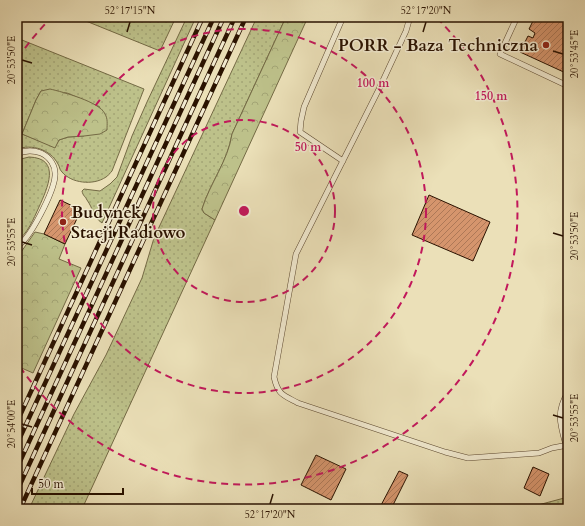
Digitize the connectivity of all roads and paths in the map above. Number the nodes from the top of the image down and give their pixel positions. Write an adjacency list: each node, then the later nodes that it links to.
1 (344, 17): 6 (lane)
2 (410, 17): 6 (lane)
3 (517, 17): 4 (lane)
4 (568, 86)
5 (17, 154): 7 (lane)
6 (343, 161): 9 (lane)
7 (17, 246)
8 (568, 392): 9 (lane)
9 (567, 445)

